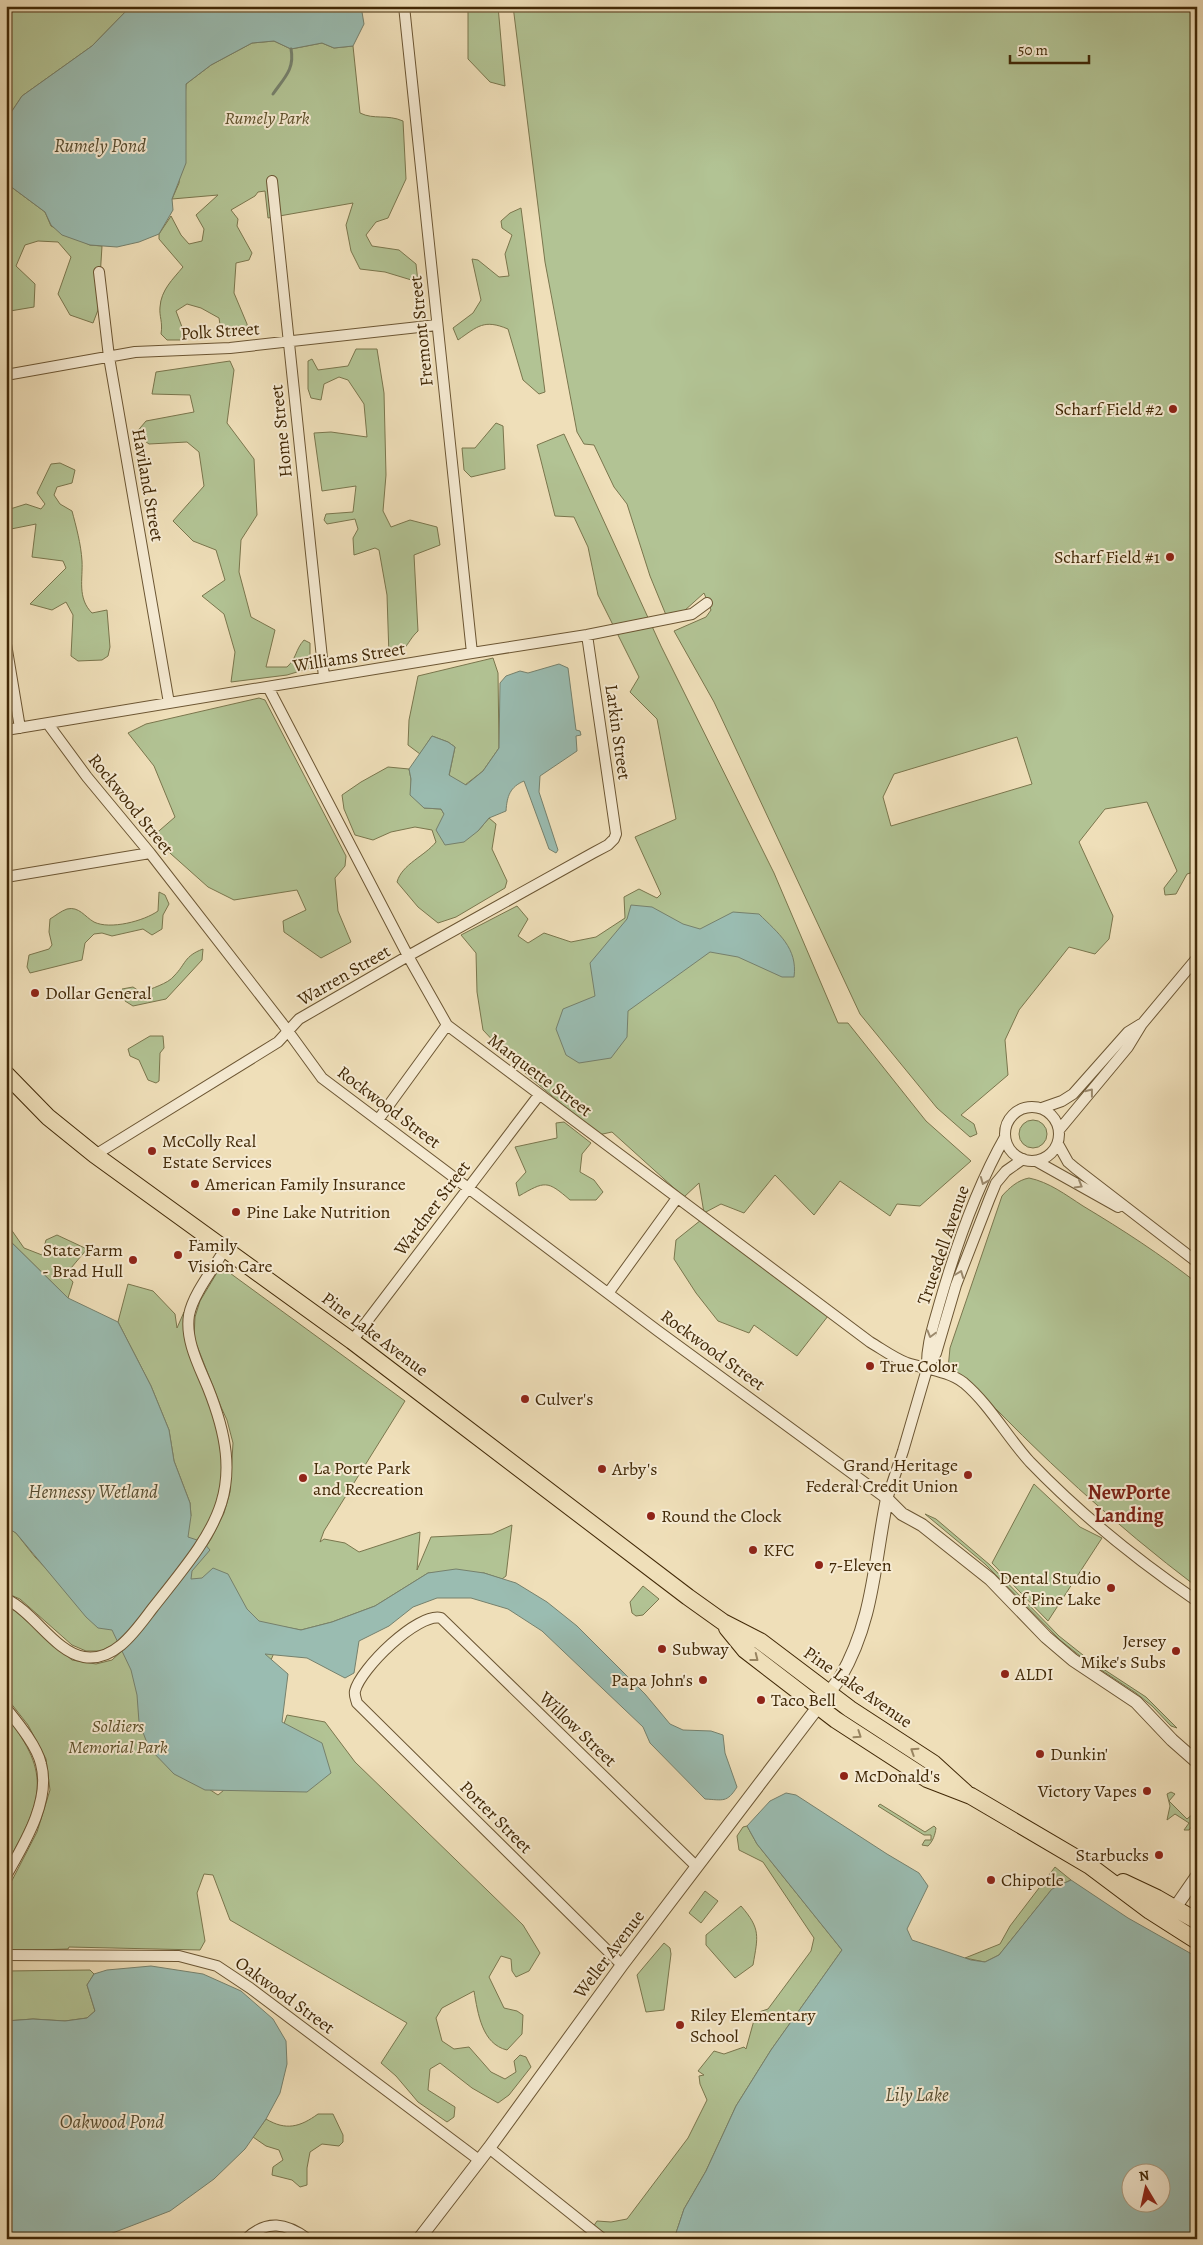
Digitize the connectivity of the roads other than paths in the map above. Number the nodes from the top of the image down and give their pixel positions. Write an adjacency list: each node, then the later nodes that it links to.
1 (404, 6): 4 (street, Fremont Street)
2 (272, 181): 5 (street, Home Street)
3 (99, 272): 6 (street, Haviland Street)
4 (437, 325): 5 (street, Polk Street); 11 (street, Fremont Street)
5 (288, 342): 6 (street, Polk Street); 12 (street, Home Street)
6 (109, 357): 7 (street, Polk Street); 14 (street, Haviland Street)
7 (6, 375)
8 (707, 603): 9 (street, Williams Street)
9 (587, 636): 11 (street, Williams Street); 18 (street, Larkin Street)
10 (6, 644): 16 (street)
11 (472, 653): 12 (street, Williams Street)
12 (324, 678): 13 (street, Williams Street)
13 (268, 687): 14 (street, Williams Street); 21 (street, Marquette Street)
14 (169, 703): 15 (street, Williams Street)
15 (48, 724): 16 (street); 19 (street, Rockwood Street)
16 (20, 728): 17 (street)
17 (6, 730)
18 (616, 834): 21 (street, Warren Street)
19 (150, 853): 20 (street); 25 (street, Rockwood Street)
20 (6, 878)
21 (408, 956): 24 (street, Marquette Street); 25 (street, Warren Street)
22 (1197, 958): 23 (street)
23 (1142, 1024): 28 (street); 30 (street, one-way to 23)
24 (447, 1025): 27 (street, Marquette Street); 29 (street)
25 (287, 1031): 29 (street, Rockwood Street); 33 (street, Warren Street)
26 (6, 1074): 33 (main road, Pine Lake Avenue)
27 (539, 1095): 36 (street, Wardner Street); 37 (street, Marquette Street)
28 (1042, 1108): 30 (street); 31 (street)
29 (378, 1120): 36 (street, Rockwood Street)
30 (1059, 1130): 32 (street)
31 (1005, 1137): 34 (street); 43 (street, Truesdell Avenue, one-way to 43)
32 (1058, 1144): 35 (street); 38 (street)
33 (95, 1155): 39 (main road, Pine Lake Avenue)
34 (1023, 1160): 35 (street); 43 (street, Truesdell Avenue, one-way to 34)
35 (1036, 1161): 38 (street, one-way to 38)
36 (468, 1187): 41 (street, Rockwood Street); 42 (street, Wardner Street)
37 (677, 1198): 41 (street); 43 (street, Marquette Street)
38 (1131, 1212): 40 (street)
39 (225, 1249): 42 (main road, Pine Lake Avenue); 45 (street)
40 (1197, 1262)
41 (609, 1292): 44 (street, Rockwood Street)
42 (352, 1341): 48 (main road, Pine Lake Avenue)
43 (927, 1369): 44 (street, Truesdell Avenue); 46 (street, Marquette Street)
44 (887, 1499): 49 (street, Truesdell Avenue); 52 (street)
45 (6, 1599)
46 (1197, 1601)
47 (436, 1617): 54 (street, Willow Street); 61 (street, Porter Street)
48 (723, 1622): 49 (main road, Pine Lake Avenue); 50 (main road, Pine Lake Avenue, one-way to 50)
49 (829, 1692): 50 (street, Weller Avenue); 53 (main road, Pine Lake Avenue, one-way to 49)
50 (818, 1707): 53 (main road, Pine Lake Avenue, one-way to 53); 54 (street, Weller Avenue)
51 (6, 1708): 55 (street)
52 (1197, 1762)
53 (966, 1793): 57 (main road, Pine Lake Avenue)
54 (696, 1866): 61 (street, Weller Avenue)
55 (6, 1876)
56 (1197, 1876): 57 (street)
57 (1171, 1914): 58 (main road, Pine Lake Avenue)
58 (1192, 1920): 59 (main road, Pine Lake Avenue)
59 (1197, 1941)
60 (6, 1955): 63 (street, Oakwood Street)
61 (622, 1965): 62 (street, Weller Avenue)
62 (488, 2148): 63 (street, Weller Avenue); 67 (street)
63 (478, 2160): 66 (street, Weller Avenue)
64 (246, 2239): 65 (street)
65 (308, 2239)
66 (419, 2239)
67 (603, 2239)

